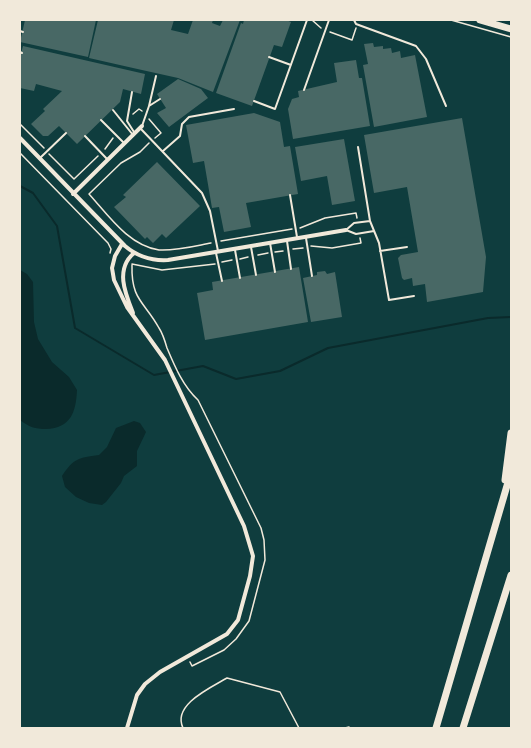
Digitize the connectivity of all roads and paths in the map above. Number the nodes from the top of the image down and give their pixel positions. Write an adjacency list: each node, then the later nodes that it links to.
1 (307, 20): 12 (lane)
2 (312, 20): 9 (path)
3 (329, 20): 9 (lane)
4 (354, 20): 7 (lane)
5 (451, 20): 10 (path)
6 (480, 20): 8 (highway)
7 (358, 24): 9 (path); 19 (lane)
8 (511, 29)
9 (325, 31): 14 (lane)
10 (511, 38)
11 (269, 57): 12 (lane)
12 (291, 65): 17 (lane)
13 (156, 76): 18 (lane)
14 (304, 90)
15 (132, 92): 25 (lane)
16 (160, 99): 18 (lane)
17 (254, 101)
18 (150, 106): 23 (lane)
19 (446, 106)
20 (234, 109): 30 (lane)
21 (113, 110): 25 (lane)
22 (101, 120): 28 (lane)
23 (141, 127): 25 (street); 30 (lane)
24 (66, 133): 32 (lane)
25 (134, 134): 28 (street)
26 (85, 136): 33 (lane)
27 (20, 138): 32 (street)
28 (124, 143): 33 (street)
29 (358, 147): 36 (lane)
30 (162, 151): 50 (lane)
31 (20, 153): 48 (path)
32 (40, 158): 34 (street)
33 (108, 160): 34 (street)
34 (73, 194): 43 (street)
35 (290, 195): 40 (lane)
36 (370, 221): 37 (lane); 38 (lane)
37 (346, 230): 38 (lane); 39 (street)
38 (374, 231): 47 (lane)
39 (306, 238): 40 (street); 55 (lane)
40 (298, 239): 41 (street)
41 (287, 241): 42 (street); 52 (lane)
42 (270, 243): 44 (street); 53 (lane)
43 (122, 244): 49 (street); 59 (street)
44 (251, 247): 46 (street); 54 (lane)
45 (407, 247): 47 (lane)
46 (235, 250): 50 (street); 56 (lane)
47 (380, 251): 58 (lane)
48 (110, 253)
49 (134, 253): 50 (street); 59 (street)
50 (217, 253): 57 (lane)
51 (132, 264): 64 (path)
52 (291, 269)
53 (275, 272)
54 (256, 275)
55 (312, 276)
56 (240, 278)
57 (222, 281)
58 (414, 296)
59 (136, 319): 64 (street)
60 (511, 433): 62 (highway)
61 (511, 472): 62 (highway)
62 (503, 496): 70 (highway)
63 (511, 575): 71 (highway)
64 (187, 657): 66 (street)
65 (349, 727): 69 (path)
66 (127, 728)
67 (183, 728): 68 (path)
68 (299, 728)
69 (345, 728)
70 (436, 728)
71 (463, 728)

